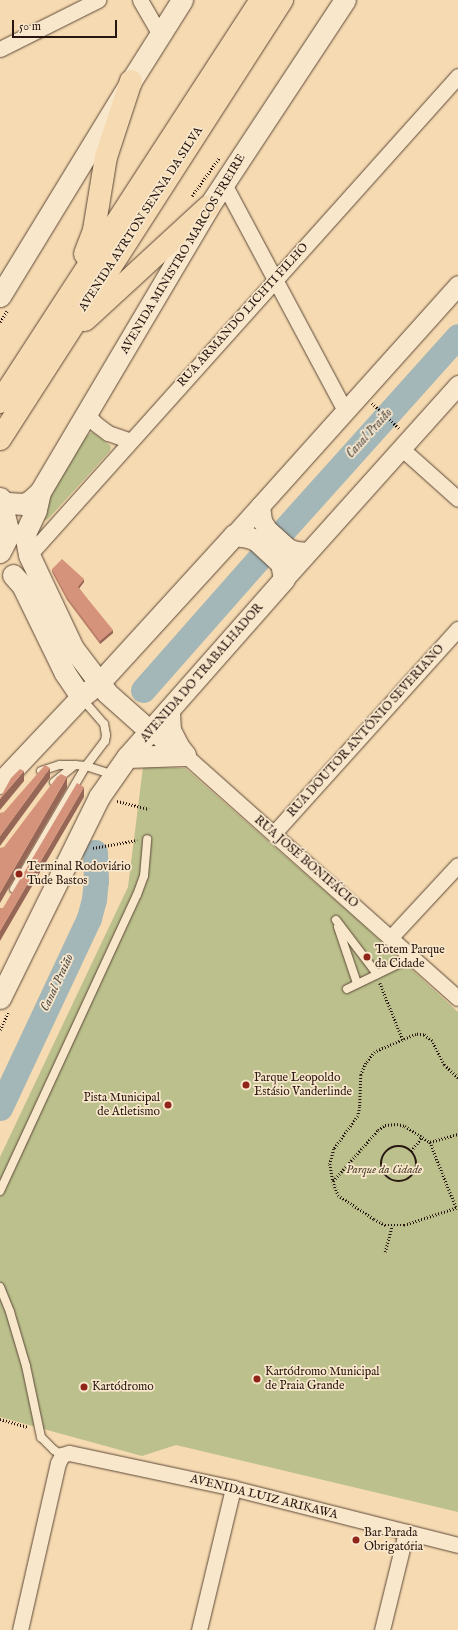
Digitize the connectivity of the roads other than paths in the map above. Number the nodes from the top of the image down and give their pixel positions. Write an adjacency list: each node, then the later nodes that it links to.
1 (98, 0): 8 (street)
2 (140, 0): 7 (street)
3 (182, 0): 7 (main road)
4 (261, 0): 15 (highway, AVENIDA AYRTON SENNA DA SILVA)
5 (282, 0): 17 (highway, AVENIDA AYRTON SENNA DA SILVA)
6 (345, 0): 11 (main road, AVENIDA MINISTRO MARCOS FREIRE)
7 (160, 34): 10 (main road)
8 (0, 49)
9 (458, 76): 13 (street, RUA ARMANDO LICHTI FILHO)
10 (131, 80): 15 (highway); 16 (main road)
11 (224, 184): 12 (main road, AVENIDA MINISTRO MARCOS FREIRE); 13 (street)
12 (209, 206): 17 (highway); 21 (main road, AVENIDA MINISTRO MARCOS FREIRE)
13 (275, 280): 20 (street); 23 (street, RUA ARMANDO LICHTI FILHO)
14 (458, 285): 20 (street)
15 (74, 287): 19 (highway, AVENIDA AYRTON SENNA DA SILVA)
16 (0, 296)
17 (47, 365): 22 (highway, AVENIDA AYRTON SENNA DA SILVA)
18 (458, 385): 24 (street, AVENIDA DO TRABALHADOR)
19 (0, 402)
20 (345, 411): 28 (street)
21 (87, 414): 23 (street); 25 (main road, AVENIDA MINISTRO MARCOS FREIRE)
22 (0, 439)
23 (131, 441): 34 (street, RUA ARMANDO LICHTI FILHO)
24 (401, 448): 26 (street); 32 (street, AVENIDA DO TRABALHADOR)
25 (40, 492): 27 (main road); 34 (main road)
26 (458, 498)
27 (1, 499): 31 (main road)
28 (260, 506): 29 (street); 30 (street)
29 (261, 534): 30 (main road); 33 (main road)
30 (234, 535): 38 (main road)
31 (0, 552)
32 (308, 552): 33 (street); 36 (street, AVENIDA DO TRABALHADOR)
33 (283, 554): 36 (main road)
34 (33, 563): 35 (main road); 38 (main road)
35 (7, 574): 39 (main road)
36 (284, 579): 40 (main road, AVENIDA DO TRABALHADOR)
37 (458, 629): 50 (street, RUA DOUTOR ANTÔNIO SEVERIANO)
38 (99, 683): 39 (main road); 41 (main road)
39 (81, 697): 45 (lane); 48 (main road)
40 (169, 712): 41 (main road, AVENIDA DO TRABALHADOR); 42 (main road)
41 (151, 732): 42 (street, RUA JOSÉ BONIFÁCIO); 43 (main road, AVENIDA DO TRABALHADOR)
42 (185, 755): 43 (main road); 50 (street, RUA JOSÉ BONIFÁCIO)
43 (128, 757): 46 (main road, AVENIDA DO TRABALHADOR)
44 (75, 765): 45 (lane); 47 (lane); 49 (lane)
45 (86, 766): 46 (lane); 53 (lane)
46 (113, 775): 59 (main road, AVENIDA DO TRABALHADOR)
47 (34, 778)
48 (0, 783)
49 (51, 786)
50 (274, 833): 54 (street, RUA JOSÉ BONIFÁCIO)
51 (147, 839): 61 (lane)
52 (458, 865): 54 (street)
53 (12, 894)
54 (391, 937): 55 (street, RUA JOSÉ BONIFÁCIO)
55 (413, 957): 56 (lane); 60 (street, RUA JOSÉ BONIFÁCIO)
56 (377, 974): 57 (lane); 57 (lane)
57 (357, 983): 58 (lane)
58 (347, 989)
59 (0, 998)
60 (458, 998)
61 (0, 1191)
62 (0, 1287): 63 (lane)
63 (66, 1454): 64 (street, AVENIDA LUIZ ARIKAWA); 67 (street)
64 (232, 1488): 65 (street, AVENIDA LUIZ ARIKAWA); 68 (street)
65 (406, 1532): 66 (street, AVENIDA LUIZ ARIKAWA); 69 (street)
66 (458, 1545)
67 (20, 1630)
68 (199, 1630)
69 (382, 1630)

